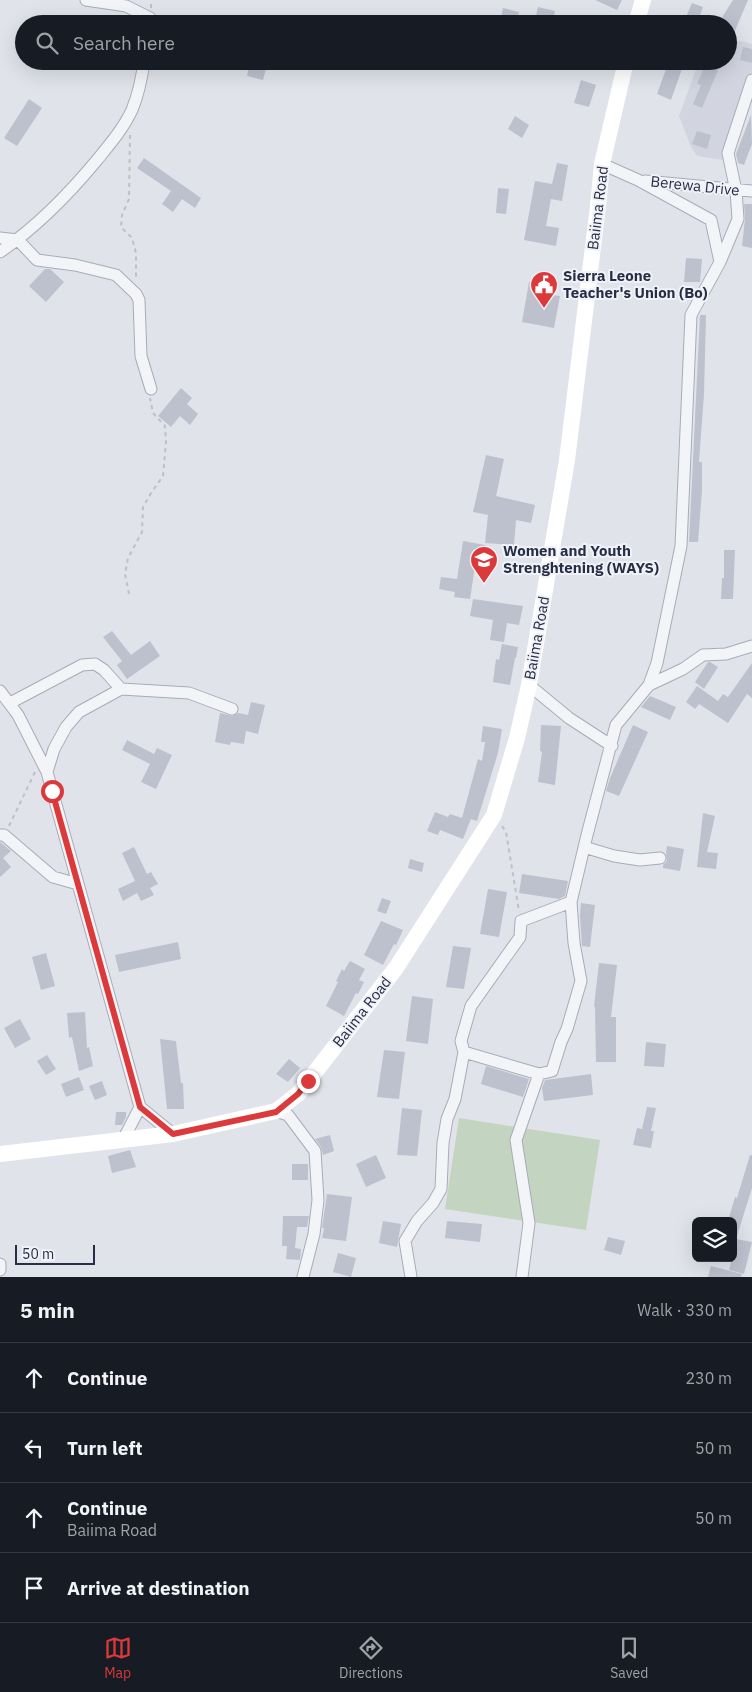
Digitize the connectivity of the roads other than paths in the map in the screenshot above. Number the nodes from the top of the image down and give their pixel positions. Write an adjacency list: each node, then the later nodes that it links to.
1 (86, 0): 3 (street)
2 (643, 0): 4 (street)
3 (144, 15)
4 (639, 15)
5 (142, 70): 13 (street)
6 (624, 70): 8 (street, Baiima Road)
7 (752, 80): 10 (street)
8 (602, 164): 9 (street); 18 (street, Baiima Road)
9 (638, 180): 10 (street, Berewa Drive); 15 (street)
10 (736, 191): 11 (street, Berewa Drive); 15 (street)
11 (752, 191)
12 (0, 238): 13 (street)
13 (18, 240): 14 (street); 16 (street)
14 (0, 252)
15 (720, 262): 19 (street)
16 (151, 389)
17 (752, 646): 19 (street)
18 (529, 685): 24 (street); 34 (street, Baiima Road)
19 (649, 685): 24 (street)
20 (121, 689): 22 (street); 23 (street); 25 (street)
21 (0, 690): 22 (street)
22 (10, 703): 25 (street)
23 (232, 709)
24 (612, 746): 27 (street)
25 (47, 772): 29 (street)
26 (2, 835): 29 (street)
27 (584, 846): 28 (street); 30 (street)
28 (660, 858)
29 (78, 884): 33 (street)
30 (571, 902): 31 (street); 32 (street)
31 (464, 1052): 32 (street); 41 (street)
32 (539, 1074): 42 (street)
33 (140, 1107): 35 (street); 36 (street)
34 (276, 1112): 35 (street, Baiima Road); 40 (street)
35 (173, 1134): 36 (street, Baiima Road)
36 (123, 1140): 37 (street, Baiima Road)
37 (0, 1154)
38 (0, 1264): 39 (street)
39 (0, 1270)
40 (304, 1277)
41 (412, 1277)
42 (522, 1277)

